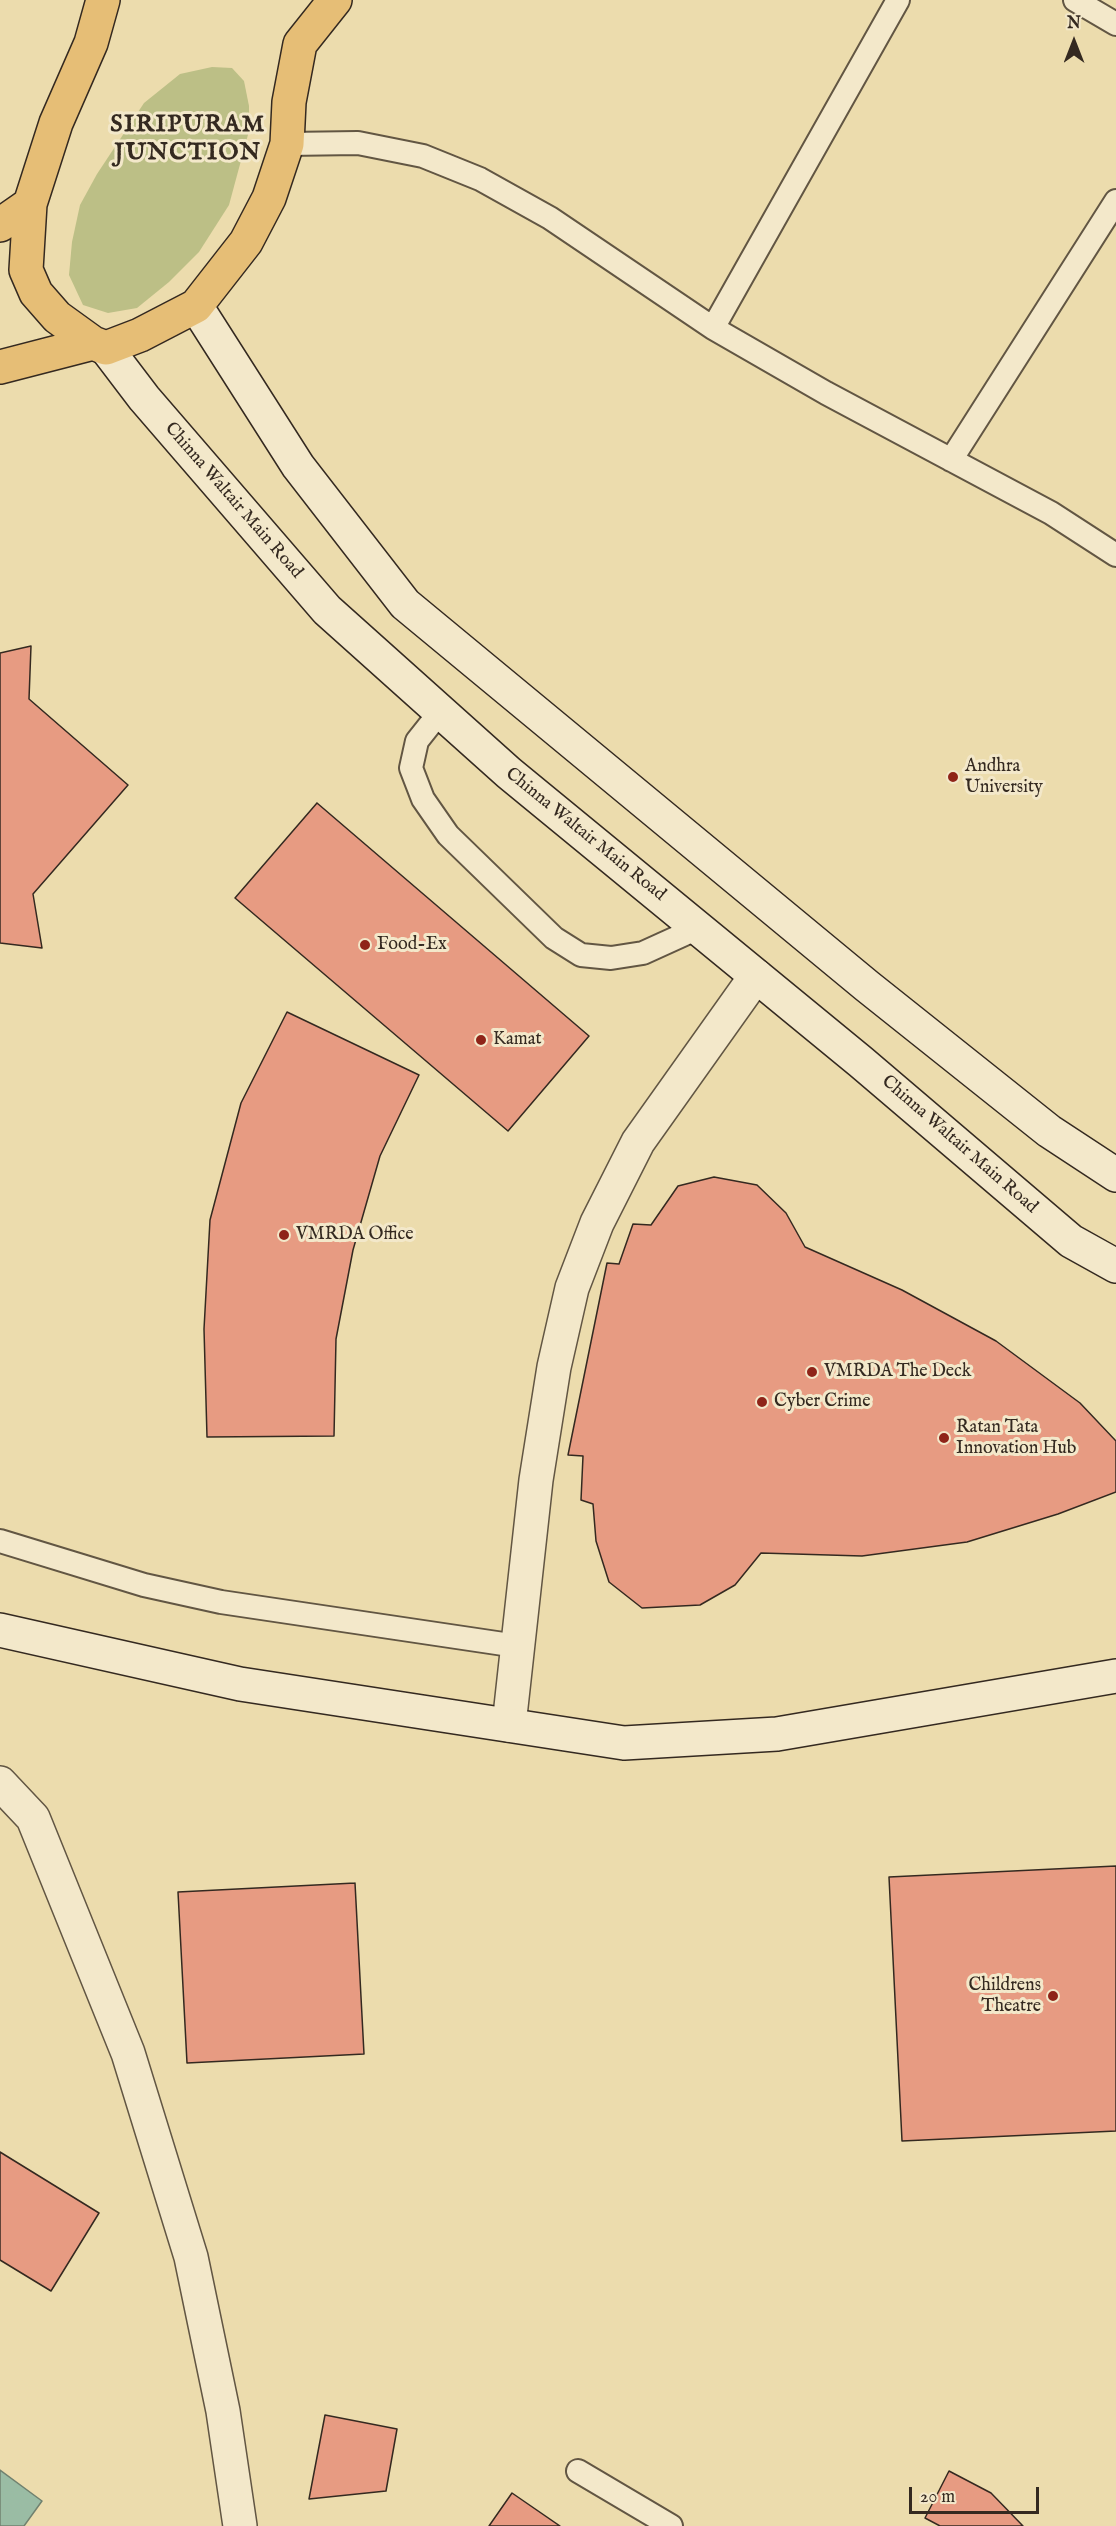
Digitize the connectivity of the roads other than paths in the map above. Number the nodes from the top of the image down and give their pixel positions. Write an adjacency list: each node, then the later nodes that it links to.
1 (103, 0): 8 (main road)
2 (335, 0): 6 (main road)
3 (898, 0): 11 (lane)
4 (1075, 0): 5 (lane)
5 (1116, 24)
6 (287, 144): 10 (main road); 11 (lane)
7 (1116, 201): 14 (lane)
8 (30, 204): 9 (main road); 12 (main road)
9 (0, 225)
10 (196, 306): 12 (main road); 19 (street)
11 (713, 328): 14 (lane)
12 (99, 345): 13 (main road); 16 (street, Chinna Waltair Main Road)
13 (0, 367)
14 (951, 460): 15 (lane)
15 (1116, 555)
16 (440, 712): 17 (street, Chinna Waltair Main Road); 17 (lane)
17 (698, 928): 18 (street, Chinna Waltair Main Road)
18 (756, 976): 20 (street, Chinna Waltair Main Road); 23 (street)
19 (1116, 1175)
20 (1116, 1266)
21 (0, 1541): 23 (lane)
22 (0, 1630): 25 (street)
23 (517, 1646): 25 (street)
24 (1116, 1677): 25 (street)
25 (509, 1725)
26 (0, 1783): 28 (street)
27 (578, 2470): 29 (lane)
28 (240, 2526)
29 (671, 2526)

